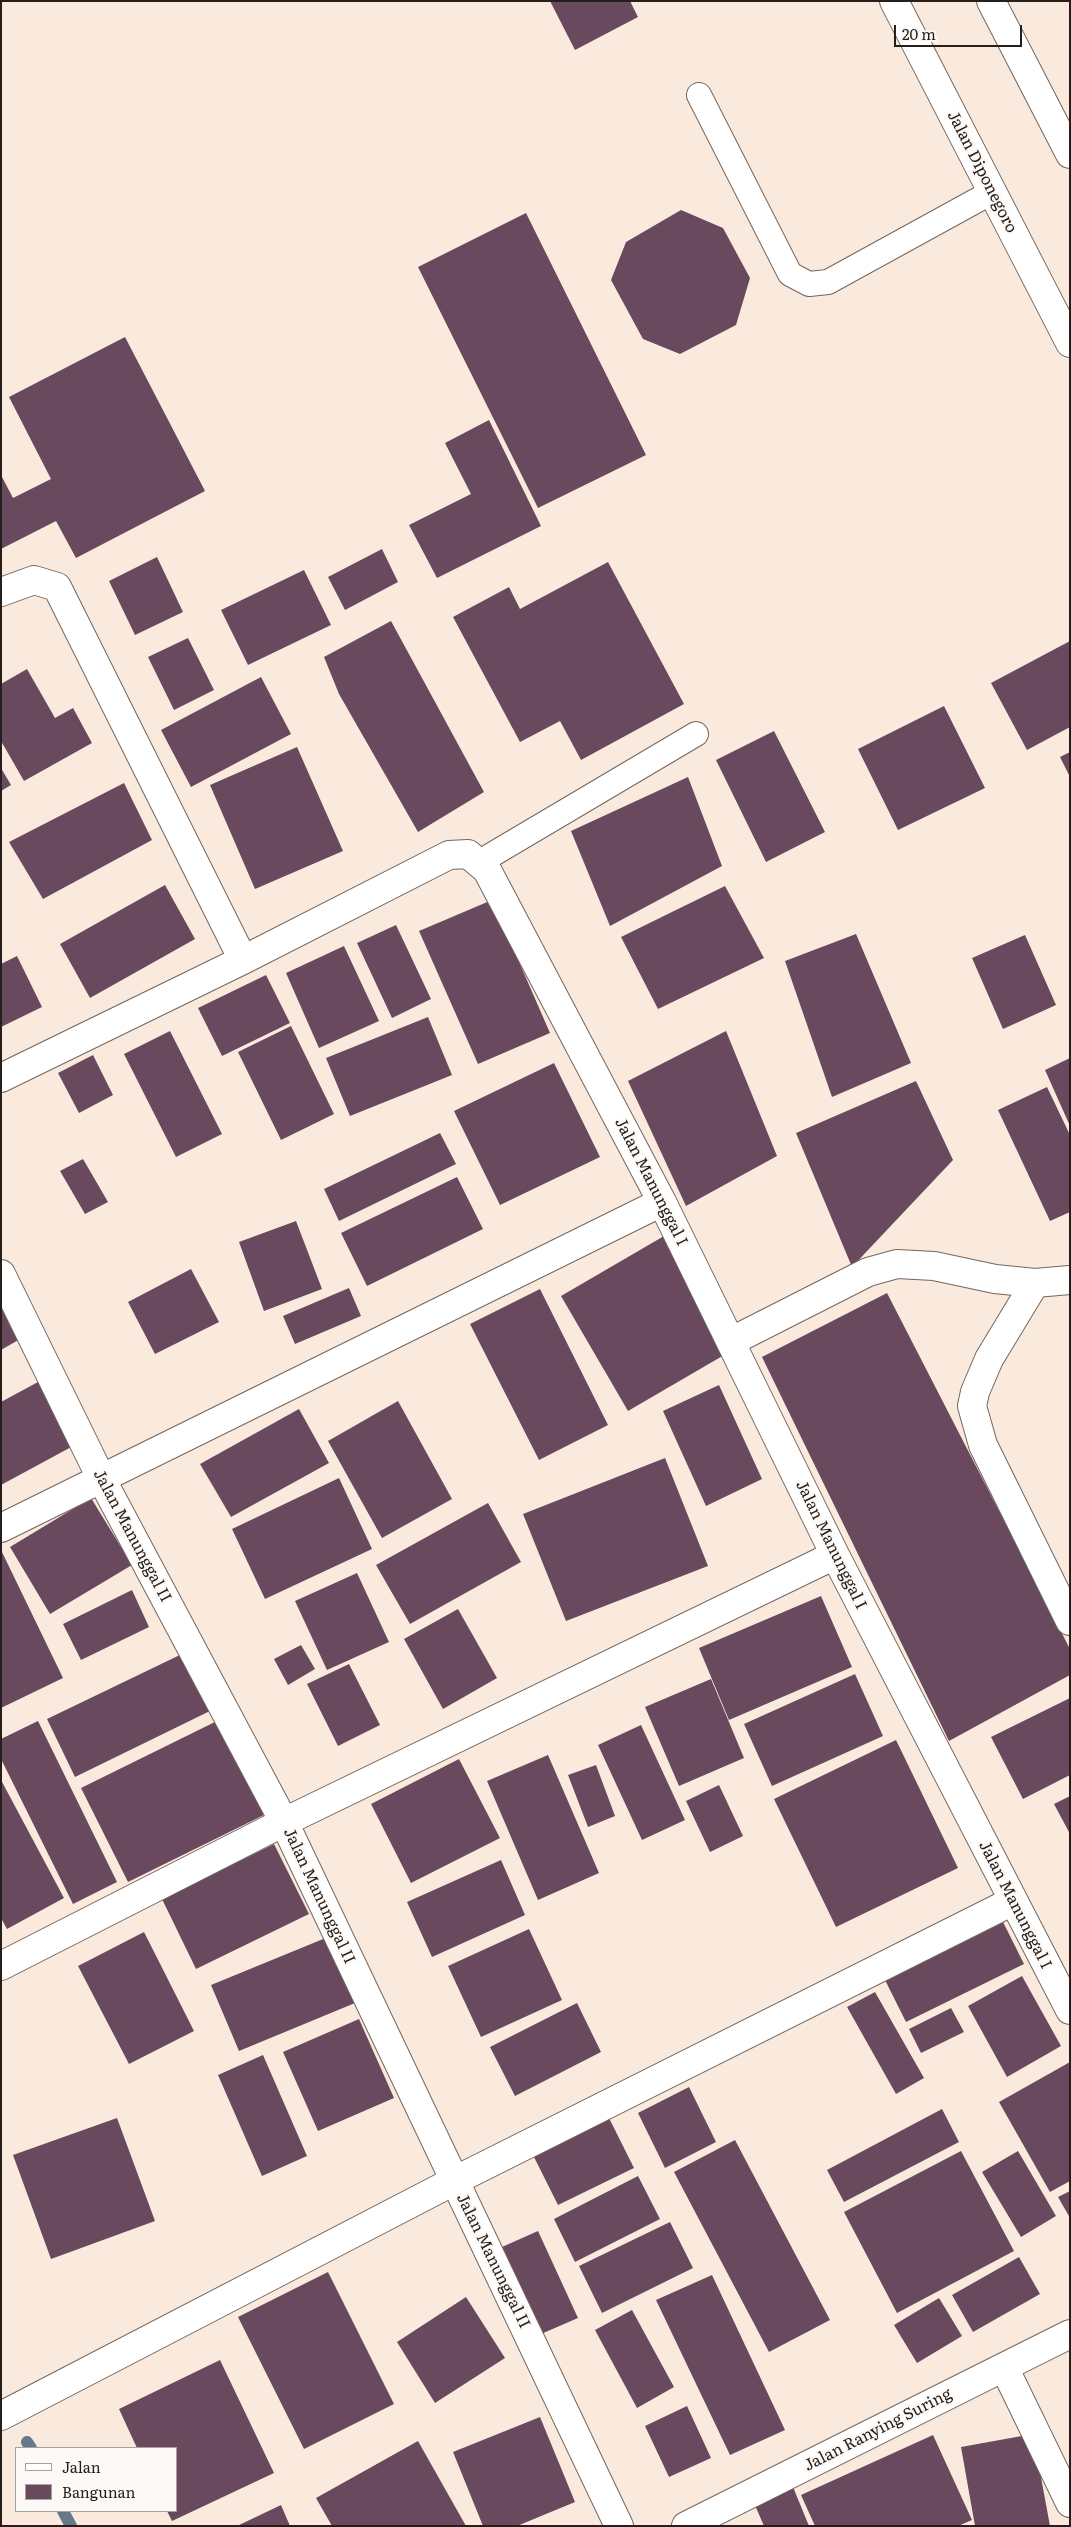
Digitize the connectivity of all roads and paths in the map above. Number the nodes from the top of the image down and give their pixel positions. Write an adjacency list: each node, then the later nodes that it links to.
1 (894, 1): 5 (street, Jalan Diponegoro)
2 (991, 1): 4 (street)
3 (699, 95): 5 (lane)
4 (1070, 154)
5 (992, 192): 6 (street, Jalan Diponegoro)
6 (1070, 343)
7 (1, 592): 10 (street)
8 (696, 734): 9 (lane)
9 (478, 863): 10 (street); 12 (street, Jalan Manunggal I)
10 (243, 960): 11 (street)
11 (1, 1078)
12 (662, 1202): 16 (street, Jalan Manunggal I); 17 (street)
13 (1, 1274): 17 (street, Jalan Manunggal II)
14 (1070, 1280): 15 (street)
15 (1034, 1284): 16 (street); 20 (street)
16 (732, 1341): 19 (street, Jalan Manunggal I)
17 (101, 1478): 18 (street); 21 (street, Jalan Manunggal II)
18 (1, 1528)
19 (835, 1555): 21 (street); 22 (street, Jalan Manunggal I)
20 (1070, 1621)
21 (284, 1822): 23 (street); 25 (street, Jalan Manunggal II)
22 (1012, 1901): 24 (street, Jalan Manunggal I); 25 (street)
23 (1, 1966)
24 (1070, 2010)
25 (454, 2181): 28 (street); 30 (street, Jalan Manunggal II)
26 (1070, 2334): 27 (street, Jalan Ranying Suring)
27 (1004, 2366): 29 (street); 31 (street, Jalan Ranying Suring)
28 (3, 2415)
29 (1070, 2503)
30 (619, 2526)
31 (686, 2526)

